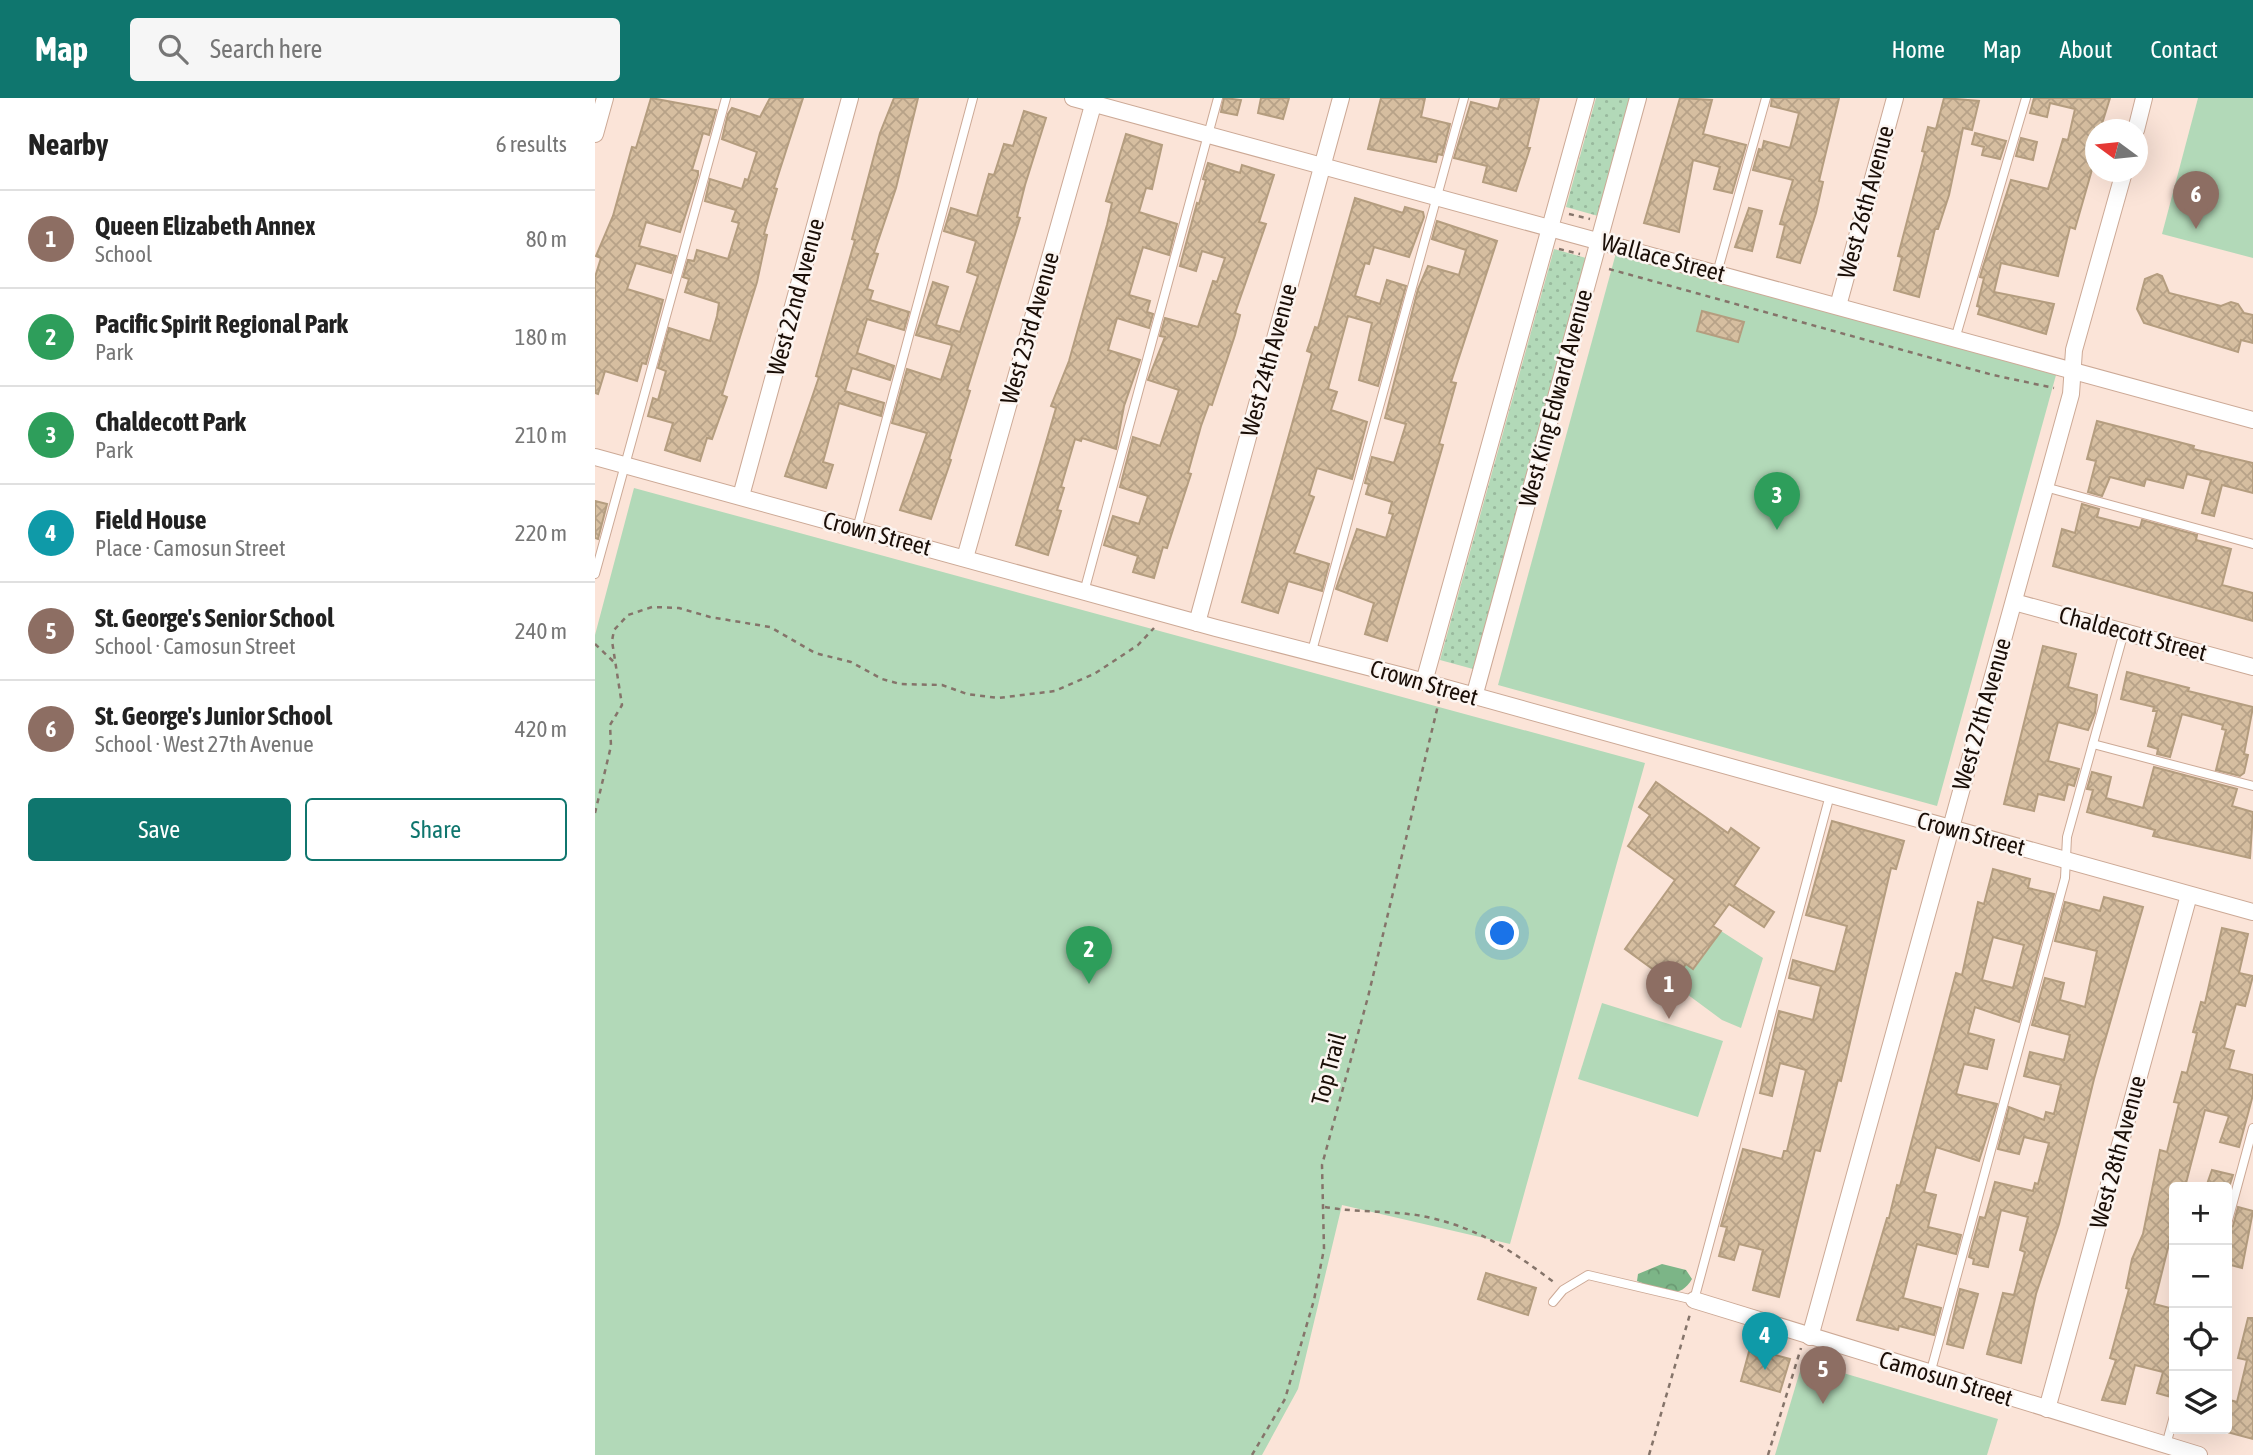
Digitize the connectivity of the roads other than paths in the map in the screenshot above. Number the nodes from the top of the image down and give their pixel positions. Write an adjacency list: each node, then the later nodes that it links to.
1 (605, 98): 17 (street)
2 (726, 98): 30 (lane)
3 (851, 98): 32 (street, West 22nd Avenue)
4 (973, 98): 33 (lane)
5 (1073, 98): 15 (street, Wallace Street)
6 (1218, 98): 18 (lane)
7 (1341, 98): 19 (street, West 24th Avenue)
8 (1464, 98): 21 (lane)
9 (1586, 98): 22 (street, West King Edward Avenue)
10 (1638, 98): 23 (street, West King Edward Avenue)
11 (1766, 98): 24 (lane)
12 (1895, 98): 25 (street, West 26th Avenue)
13 (2026, 98): 26 (lane)
14 (2144, 98): 16 (street)
15 (1094, 101): 18 (street, Wallace Street); 35 (street, West 23rd Avenue)
16 (2139, 119)
17 (595, 134)
18 (1208, 136): 19 (street, Wallace Street); 37 (lane)
19 (1323, 166): 21 (street, Wallace Street); 39 (street, West 24th Avenue)
20 (2121, 182): 27 (street, West 27th Avenue)
21 (1437, 195): 22 (street, Wallace Street); 41 (lane)
22 (1550, 227): 23 (street, Wallace Street); 43 (street, West King Edward Avenue)
23 (1599, 240): 24 (street, Wallace Street); 44 (street, West King Edward Avenue)
24 (1717, 273): 25 (street, Wallace Street)
25 (1838, 306): 26 (street, Wallace Street)
26 (1955, 339): 27 (street, Wallace Street)
27 (2074, 373): 28 (street, Wallace Street); 31 (street, West 27th Avenue)
28 (2253, 420)
29 (595, 457): 30 (street, Crown Street)
30 (625, 466): 32 (street, Crown Street); 36 (lane)
31 (2045, 487): 34 (lane); 38 (street, West 27th Avenue)
32 (741, 496): 33 (street, Crown Street)
33 (857, 529): 35 (street, Crown Street)
34 (2253, 544)
35 (965, 558): 37 (street, Crown Street)
36 (595, 573)
37 (1084, 592): 39 (street, Crown Street)
38 (2014, 602): 40 (street, Chaldecott Street); 48 (street, West 27th Avenue)
39 (1197, 623): 41 (street, Crown Street)
40 (2124, 632): 42 (street, Chaldecott Street); 45 (lane)
41 (1312, 651): 43 (street, Crown Street)
42 (2253, 667)
43 (1424, 682): 44 (street, Crown Street)
44 (1474, 697): 47 (street, Crown Street)
45 (2093, 744): 46 (lane); 49 (lane)
46 (2253, 786)
47 (1830, 795): 48 (street, Crown Street); 54 (lane)
48 (1951, 829): 49 (street, Crown Street); 56 (street, West 27th Avenue)
49 (2066, 861): 50 (street, Crown Street); 57 (lane)
50 (2189, 895): 51 (street, Crown Street); 58 (street, West 28th Avenue)
51 (2253, 912)
52 (2253, 1128): 53 (lane)
53 (2232, 1206)
54 (1693, 1300): 55 (lane); 56 (street, Camosun Street)
55 (1553, 1302)
56 (1810, 1337): 57 (street, Camosun Street)
57 (1930, 1374): 58 (street, Camosun Street)
58 (2047, 1409): 60 (street, Camosun Street)
59 (2169, 1434): 60 (lane)
60 (2166, 1445): 61 (street, Camosun Street)
61 (2199, 1455)

